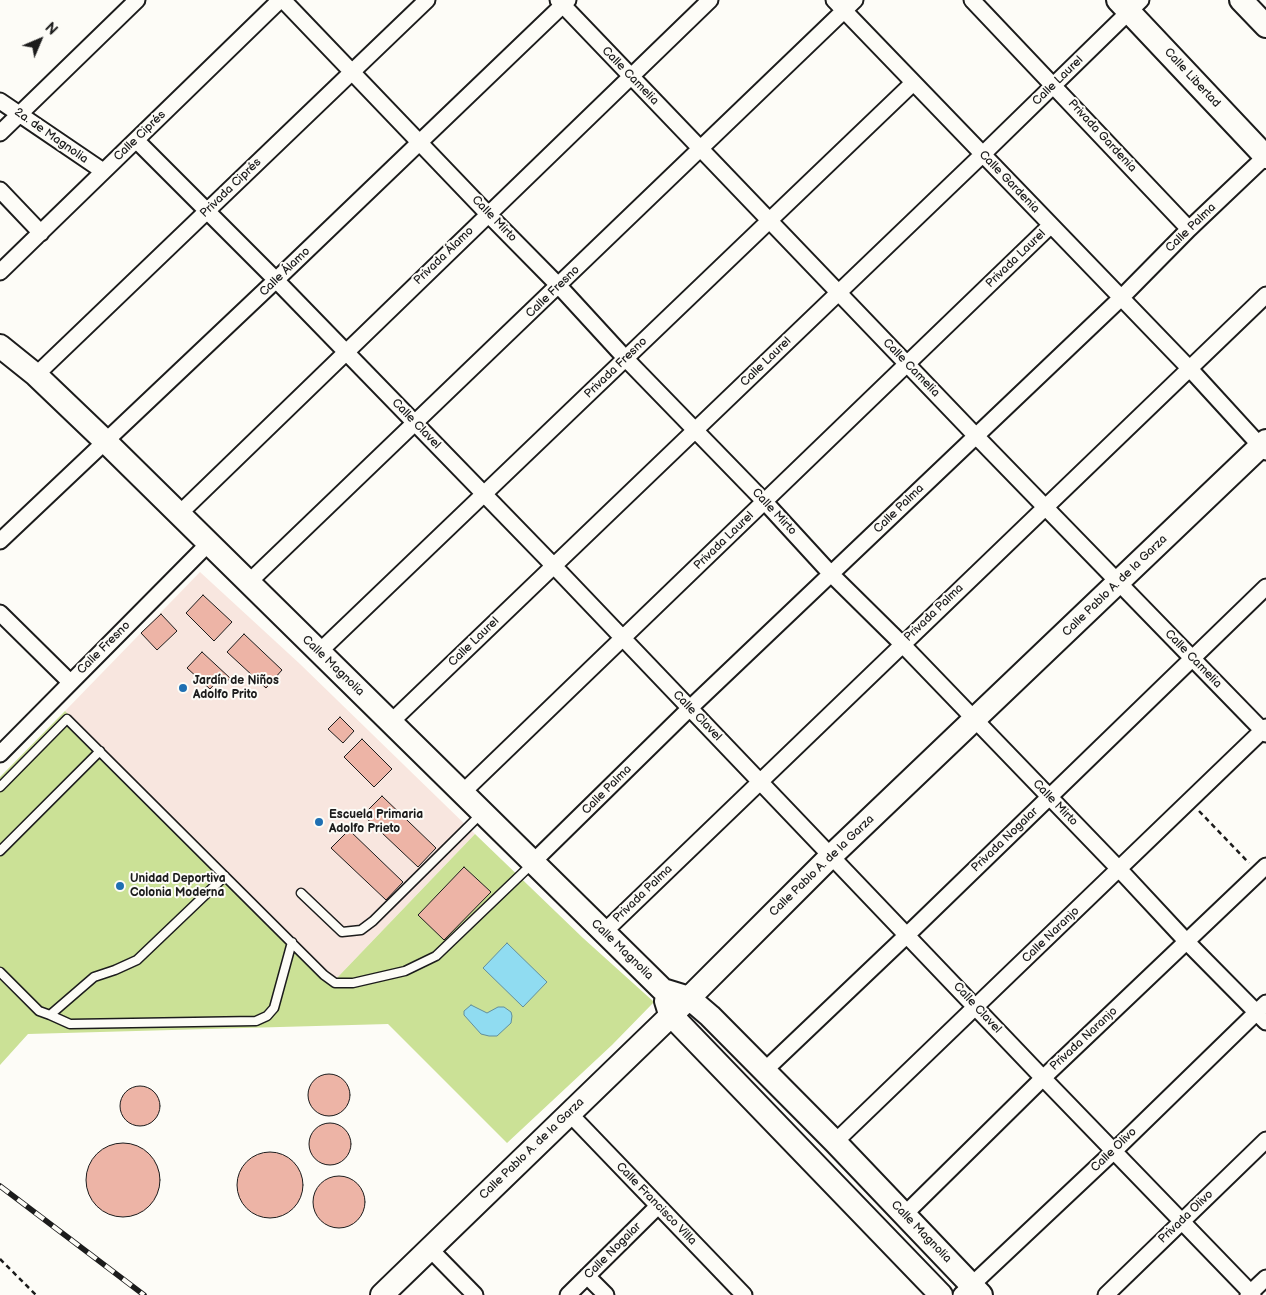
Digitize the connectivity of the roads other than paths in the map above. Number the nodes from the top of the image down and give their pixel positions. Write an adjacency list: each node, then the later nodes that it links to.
1 (137, 0): 17 (street)
2 (281, 0): 12 (street, Calle Mirto); 19 (street, Calle Ciprés)
3 (427, 0): 12 (street, Privada Ciprés)
4 (710, 0): 13 (street, Privada Álamo)
5 (855, 0): 10 (street, Calle Fresno)
6 (972, 0): 15 (street, Privada Gardenia)
7 (1241, 0): 11 (street)
8 (563, 2): 13 (street, Calle Camelia); 20 (street, Calle Álamo)
9 (1129, 4): 15 (street, Calle Laurel); 23 (street, Calle Libertad)
10 (839, 5): 14 (street, Calle Gardenia); 21 (street, Calle Fresno)
11 (1266, 26)
12 (352, 72): 20 (street, Calle Mirto); 26 (street, Privada Ciprés)
13 (631, 76): 21 (street, Calle Camelia); 27 (street, Privada Álamo)
14 (913, 83): 22 (street, Calle Gardenia); 28 (street, Privada Fresno)
15 (1054, 85): 22 (street, Calle Laurel); 30 (street, Privada Gardenia)
16 (0, 101): 17 (street, 2a. de Magnolia)
17 (19, 114): 18 (street); 24 (street, 2a. de Magnolia)
18 (0, 133)
19 (136, 140): 24 (street, Calle Ciprés); 26 (street, Calle Clavel)
20 (420, 142): 27 (street, Calle Mirto); 33 (street, Calle Álamo)
21 (701, 148): 28 (street, Calle Camelia); 34 (street, Calle Fresno)
22 (982, 154): 29 (street, Calle Gardenia); 35 (street, Calle Laurel)
23 (1266, 156): 30 (street, Calle Palma)
24 (102, 171): 31 (street, Calle Ciprés)
25 (0, 190): 31 (street)
26 (208, 210): 33 (street, Calle Clavel); 43 (street, Privada Ciprés)
27 (488, 214): 34 (street, Calle Mirto); 39 (street, Privada Álamo)
28 (770, 220): 35 (street, Calle Camelia); 40 (street, Privada Fresno)
29 (1050, 226): 37 (street, Calle Gardenia); 41 (street, Privada Laurel)
30 (1189, 229): 37 (street, Calle Palma)
31 (41, 233): 32 (street, Calle Ciprés)
32 (0, 272)
33 (276, 280): 39 (street, Calle Clavel); 47 (street, Calle Álamo)
34 (559, 286): 40 (street, Calle Mirto); 44 (street, Calle Fresno)
35 (838, 292): 41 (street, Calle Camelia); 45 (street, Calle Laurel)
36 (1266, 295): 42 (street, Privada Palma)
37 (1120, 298): 42 (street, Calle Gardenia); 46 (street, Calle Palma)
38 (0, 346): 43 (street, Calle Magnolia)
39 (346, 352): 44 (street, Calle Clavel); 52 (street, Privada Álamo)
40 (626, 359): 45 (street, Calle Mirto); 49 (street, Privada Fresno)
41 (907, 365): 46 (street, Calle Camelia); 50 (street, Privada Laurel)
42 (1190, 370): 48 (street, Calle Gardenia); 51 (street, Privada Palma)
43 (36, 375): 47 (street, Calle Magnolia)
44 (415, 423): 49 (street, Calle Clavel); 57 (street, Calle Fresno)
45 (696, 430): 50 (street, Calle Mirto); 55 (street, Calle Laurel)
46 (976, 436): 51 (street, Calle Camelia); 56 (street, Calle Palma)
47 (105, 441): 52 (street, Calle Magnolia); 53 (street, Calle Álamo)
48 (1264, 447): 58 (street, Calle Pablo A. de la Garza)
49 (484, 495): 55 (street, Calle Clavel); 63 (street, Privada Fresno)
50 (765, 502): 56 (street, Calle Mirto); 61 (street, Privada Laurel)
51 (1045, 507): 58 (street, Calle Camelia); 62 (street, Privada Palma)
52 (179, 514): 54 (street, Calle Magnolia)
53 (0, 541)
54 (208, 544): 57 (street, Calle Magnolia); 65 (street, Calle Fresno)
55 (553, 565): 61 (street, Calle Clavel); 68 (street, Calle Laurel)
56 (831, 574): 62 (street, Calle Mirto); 66 (street, Calle Palma)
57 (248, 583): 63 (street, Calle Magnolia)
58 (1118, 583): 64 (street, Calle Camelia); 67 (street, Calle Pablo A. de la Garza)
59 (1266, 587): 64 (street, Privada Nogalar)
60 (0, 613): 65 (street)
61 (622, 638): 66 (street, Calle Clavel); 74 (street, Privada Laurel)
62 (902, 644): 67 (street, Calle Mirto); 72 (street, Privada Palma)
63 (319, 652): 68 (street, Calle Magnolia)
64 (1193, 659): 69 (street, Calle Camelia); 75 (street, Privada Nogalar)
65 (70, 682): 71 (street, Calle Fresno)
66 (690, 708): 72 (street, Calle Clavel); 79 (street, Calle Palma)
67 (974, 719): 75 (street, Calle Mirto); 78 (street, Calle Pablo A. de la Garza)
68 (391, 722): 74 (street, Calle Magnolia)
69 (1265, 730): 80 (street, Calle Naranjo)
70 (100, 751): 73 (lane); 77 (lane); 82 (lane)
71 (0, 754)
72 (760, 781): 78 (street, Calle Clavel); 84 (street, Privada Palma)
73 (0, 787)
74 (462, 793): 76 (street, Calle Magnolia)
75 (1050, 797): 80 (street, Calle Mirto); 85 (street, Privada Nogalar)
76 (482, 812): 79 (street, Calle Magnolia); 83 (lane)
77 (0, 851)
78 (830, 857): 85 (street, Calle Clavel); 90 (street, Calle Pablo A. de la Garza)
79 (533, 862): 84 (street, Calle Magnolia); 86 (lane)
80 (1119, 869): 87 (street, Calle Mirto); 91 (street, Calle Naranjo)
81 (1262, 869): 87 (street, Privada Naranjo)
82 (225, 876): 86 (lane); 94 (lane)
83 (301, 893)
84 (604, 932): 89 (street, Calle Magnolia)
85 (907, 935): 91 (street, Calle Clavel); 95 (street, Privada Nogalar)
86 (292, 942): 94 (lane)
87 (1187, 942): 92 (street, Calle Mirto); 96 (street, Privada Naranjo)
88 (0, 972): 94 (lane)
89 (663, 990): 90 (street, Calle Magnolia); 93 (street, Calle Magnolia)
90 (689, 998): 93 (street, Calle Pablo A. de la Garza); 95 (street, Calle Magnolia)
91 (976, 1007): 96 (street, Calle Clavel); 99 (street, Calle Naranjo)
92 (1263, 1012): 100 (street, Calle Olivo)
93 (670, 1014): 97 (street, Calle Pablo A. de la Garza); 114 (street, Calle Magnolia)
94 (50, 1015)
95 (764, 1071): 99 (street, Calle Magnolia)
96 (1043, 1078): 100 (street, Calle Clavel); 102 (street, Privada Naranjo)
97 (569, 1113): 101 (street, Calle Francisco Villa); 104 (street, Calle Pablo A. de la Garza)
98 (1266, 1140): 103 (street, Privada Olivo)
99 (835, 1142): 102 (street, Calle Magnolia)
100 (1114, 1151): 103 (street, Calle Clavel); 107 (street, Calle Olivo)
101 (658, 1206): 105 (street, Calle Nogalar); 113 (street, Calle Francisco Villa)
102 (904, 1214): 107 (street, Calle Magnolia)
103 (1182, 1221): 108 (street, Calle Clavel); 115 (street, Privada Olivo)
104 (430, 1248): 109 (street, Calle Pablo A. de la Garza); 110 (street)
105 (587, 1276): 111 (street, Calle Nogalar); 112 (street)
106 (1266, 1278): 108 (street)
107 (971, 1292)
108 (1251, 1294)
109 (382, 1295)
110 (475, 1295)
111 (568, 1295)
112 (606, 1295)
113 (744, 1295)
114 (941, 1295)
115 (1106, 1295)

